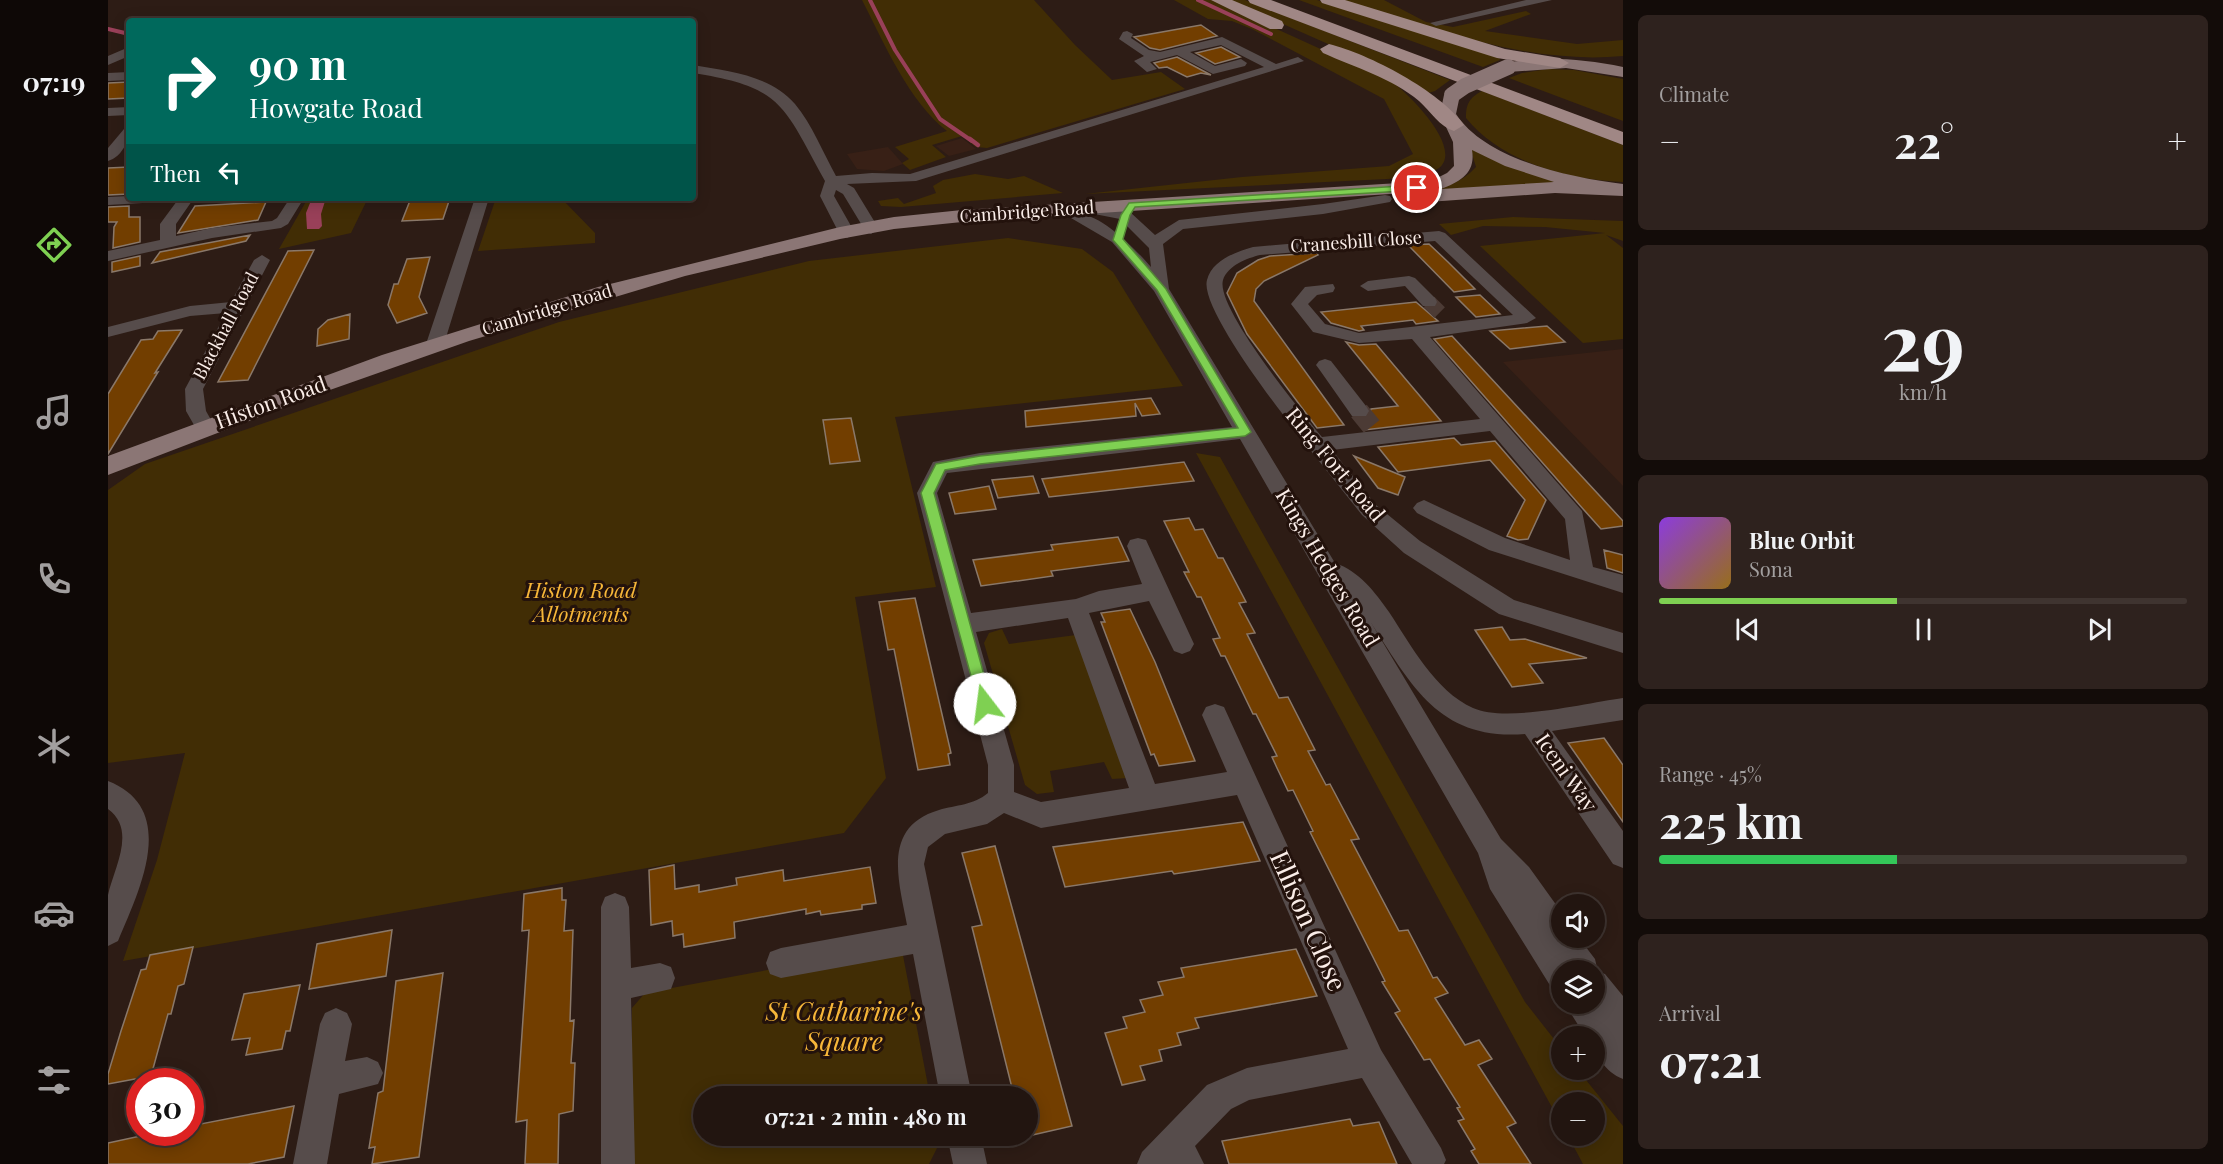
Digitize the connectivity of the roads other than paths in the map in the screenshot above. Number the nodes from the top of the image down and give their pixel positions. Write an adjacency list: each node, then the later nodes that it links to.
1 (1219, 0): 10 (highway)
2 (1256, 0): 35 (highway)
3 (1279, 0): 33 (highway)
4 (1328, 0): 21 (highway)
5 (1497, 0): 8 (street)
6 (1547, 0): 7 (street)
7 (1530, 1): 8 (street)
8 (1509, 6): 9 (street)
9 (1436, 23)
10 (1289, 31)
11 (1127, 34): 17 (street)
12 (1235, 38): 14 (street)
13 (1309, 40): 32 (highway)
14 (1222, 41): 15 (street); 24 (street)
15 (1178, 51): 17 (street); 20 (street)
16 (126, 52): 18 (street)
17 (1160, 56): 26 (street)
18 (108, 61)
19 (1298, 61): 24 (street)
20 (1240, 63)
21 (1560, 63): 22 (main road); 32 (main road, Cambridge Road, bridge)
22 (1583, 65): 23 (main road); 27 (main road)
23 (1623, 65)
24 (1275, 68): 37 (street)
25 (696, 69): 37 (street)
26 (1151, 69)
27 (1623, 72)
28 (126, 76): 29 (street)
29 (108, 77)
30 (126, 111): 31 (street)
31 (108, 112)
32 (1456, 128): 38 (main road); 46 (main road, Cambridge Road)
33 (1623, 128)
34 (126, 137): 36 (street)
35 (1623, 139)
36 (114, 156)
37 (832, 181): 48 (street); 49 (street)
38 (1600, 188): 39 (main road); 40 (main road, Cambridge Road)
39 (1623, 190)
40 (1385, 199): 46 (main road, Cambridge Road); 52 (street, Cambridge Road)
41 (126, 200): 42 (street)
42 (108, 201)
43 (186, 201): 51 (street)
44 (295, 201): 51 (street)
45 (481, 201): 63 (street)
46 (1129, 210): 47 (main road, Cambridge Road); 50 (street); 52 (street)
47 (1076, 213): 48 (main road, Cambridge Road); 50 (street, Kings Hedges Road)
48 (871, 229): 49 (main road, Cambridge Road)
49 (847, 233): 63 (main road, Cambridge Road)
50 (1118, 240): 58 (street, Kings Hedges Road)
51 (168, 243): 53 (street)
52 (1155, 243): 58 (street, Kings Hedges Road)
53 (108, 256)
54 (262, 260): 59 (street, Blackhall Road)
55 (1224, 267): 60 (street, Cranesbill Close); 69 (street, Ring Fort Road)
56 (1368, 286): 60 (street)
57 (1327, 288): 62 (street, Cranesbill Close)
58 (1161, 289): 68 (street, Kings Hedges Road)
59 (235, 307): 61 (street); 67 (street, Blackhall Road)
60 (1455, 328): 62 (street, Cranesbill Close)
61 (108, 333)
62 (1417, 333): 66 (street)
63 (435, 344): 67 (main road, Histon Road)
64 (1325, 365): 65 (street)
65 (1359, 411)
66 (1493, 424): 69 (street); 74 (street)
67 (205, 427): 70 (main road, Histon Road)
68 (1245, 432): 73 (street, Kings Hedges Road); 78 (street)
69 (1314, 445): 79 (street, Ring Fort Road)
70 (108, 466)
71 (1424, 508): 74 (street)
72 (1138, 546): 76 (street)
73 (1325, 564): 83 (street, Iceni Way); 88 (street, Kings Hedges Road)
74 (1583, 573): 75 (street)
75 (1623, 584)
76 (1156, 591): 77 (street); 80 (street)
77 (1076, 608): 78 (street); 87 (street)
78 (963, 624): 86 (street)
79 (1623, 643)
80 (1182, 644)
81 (1623, 709): 83 (street, Iceni Way)
82 (1215, 715): 84 (street, Ellison Close)
83 (1530, 721): 89 (street, Iceni Way)
84 (1246, 781): 87 (street); 102 (street, Ellison Close)
85 (108, 794): 91 (street)
86 (1001, 799): 87 (street); 92 (street)
87 (1147, 800)
88 (1491, 848): 93 (street, Kings Hedges Road); 94 (street, Kings Hedges Road)
89 (1623, 854)
90 (615, 907): 97 (street)
91 (108, 931)
92 (922, 937): 95 (street); 106 (street)
93 (1552, 960)
94 (1577, 960)
95 (781, 963)
96 (660, 978): 97 (street)
97 (616, 986): 111 (street)
98 (1605, 999): 100 (street)
99 (1587, 1014): 103 (street)
100 (1623, 1022)
101 (336, 1024): 105 (street)
102 (1370, 1061): 108 (street); 109 (street, Ellison Close)
103 (1623, 1063)
104 (367, 1073): 105 (street)
105 (326, 1080): 110 (street)
106 (954, 1086)
107 (966, 1146): 112 (street)
108 (1172, 1158)
109 (1429, 1160)
110 (310, 1164)
111 (618, 1164)
112 (970, 1164)

